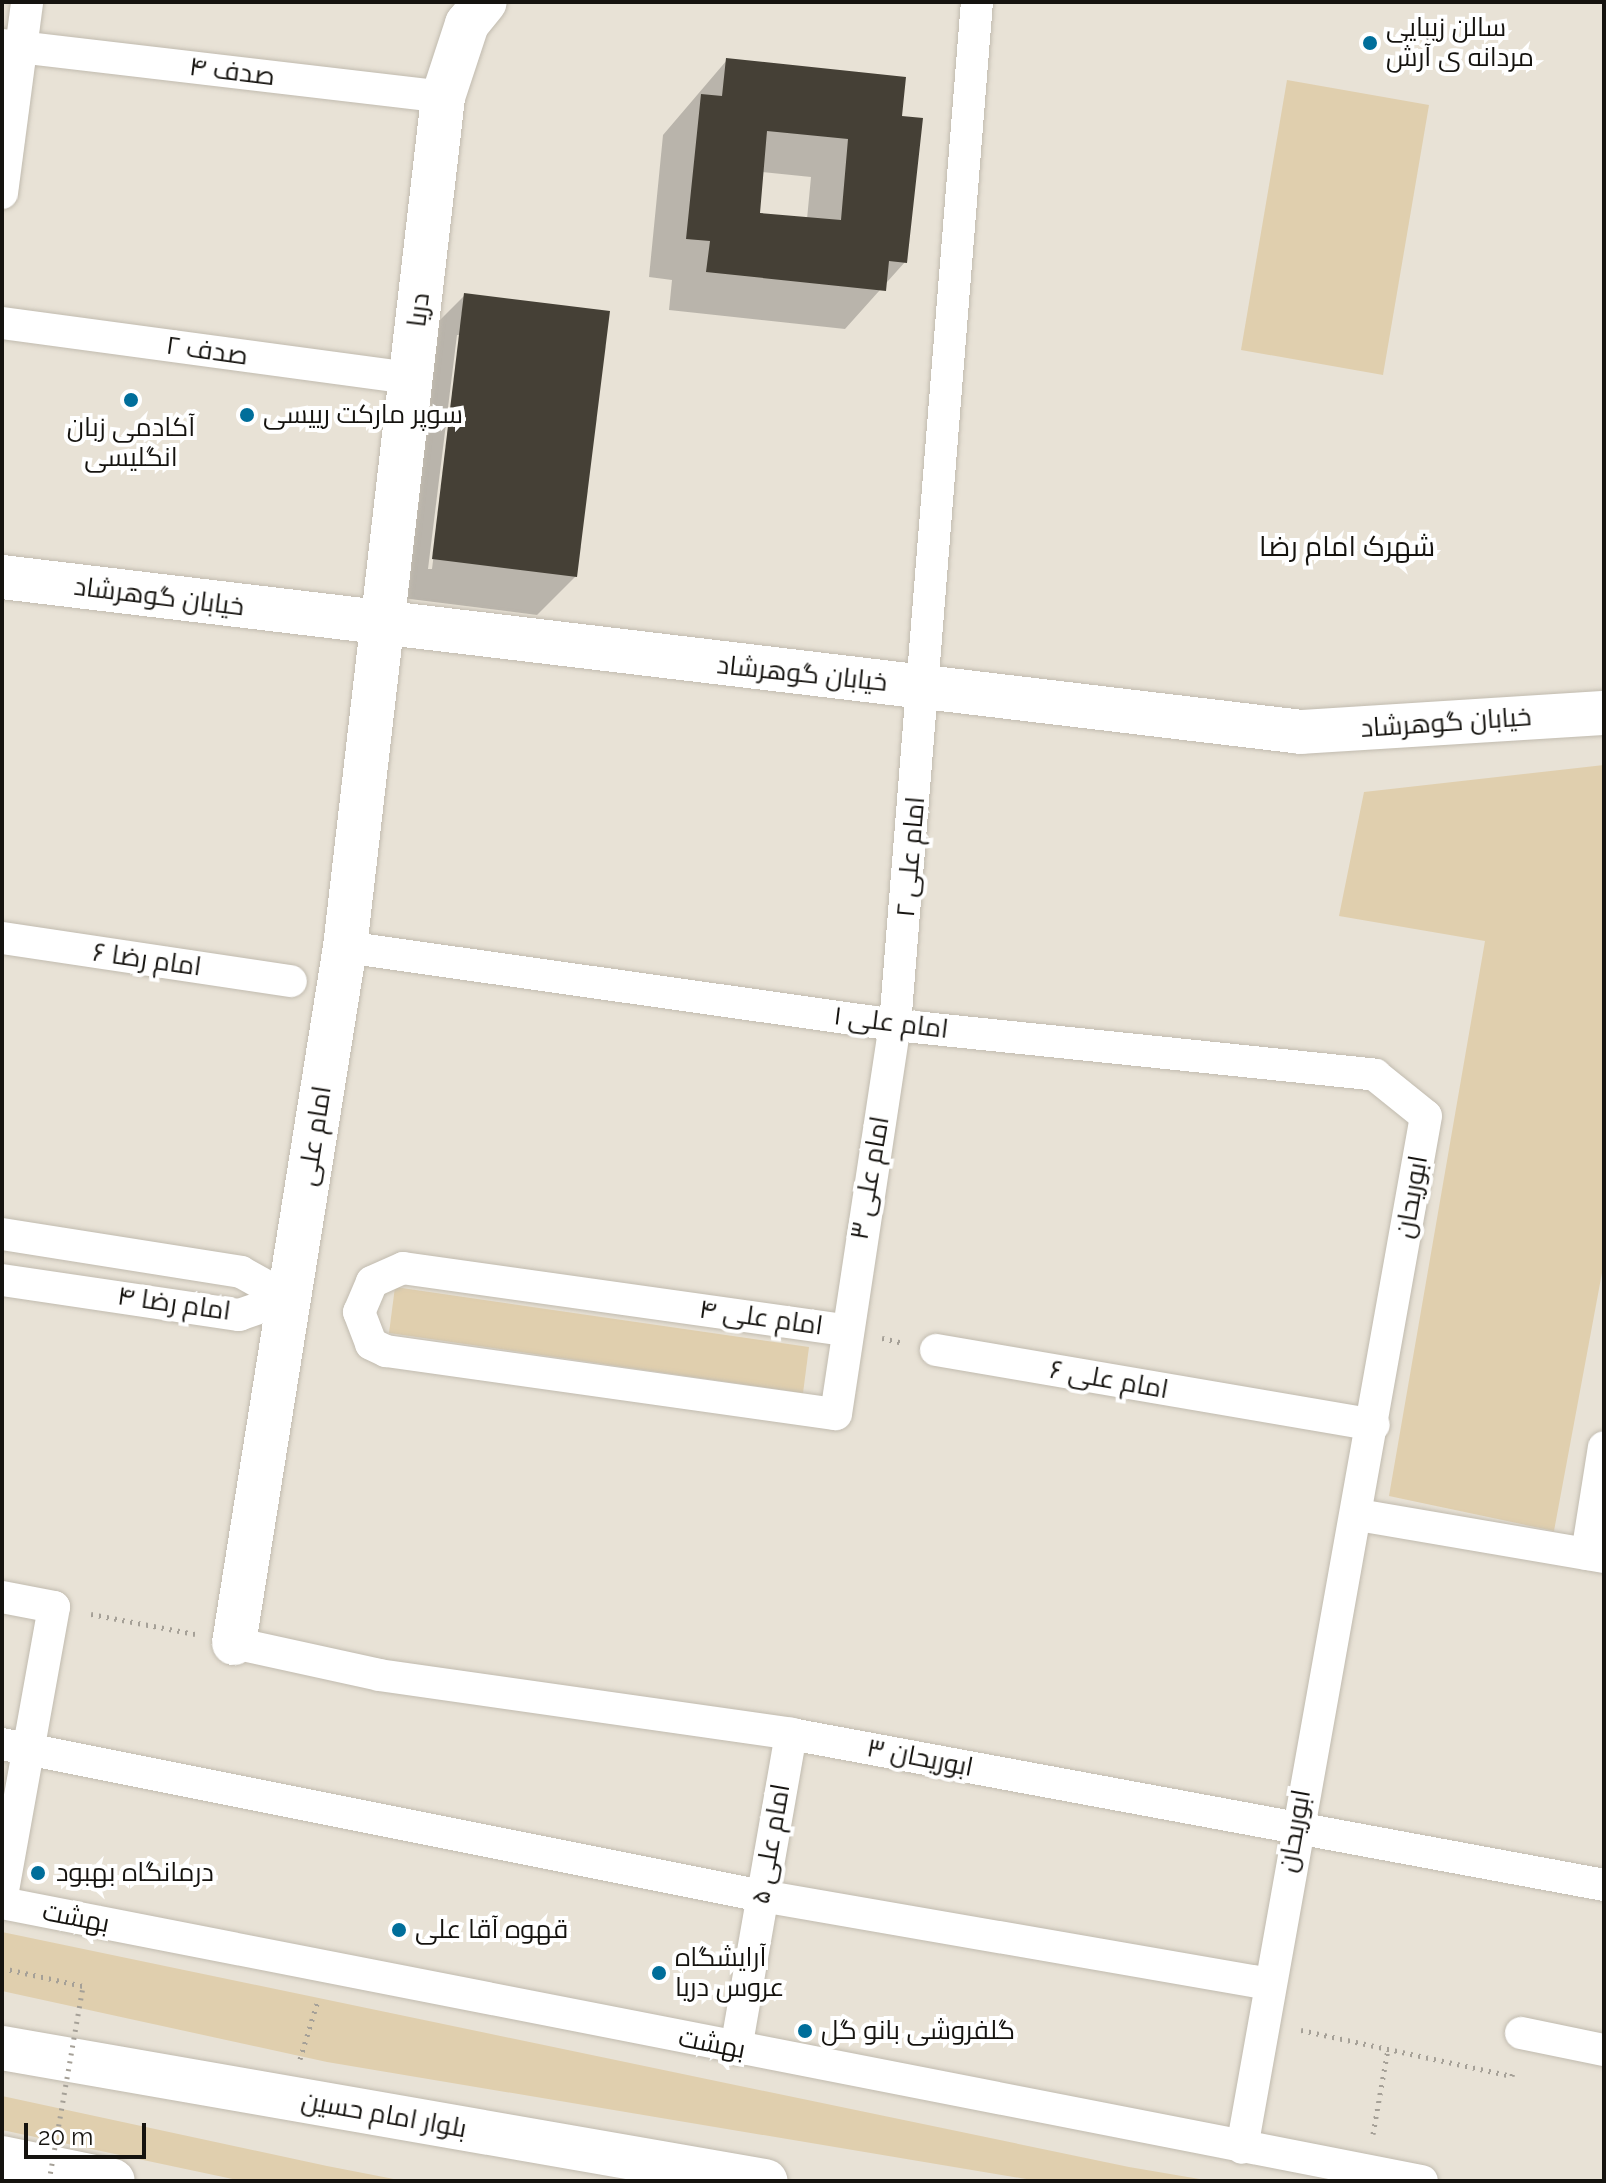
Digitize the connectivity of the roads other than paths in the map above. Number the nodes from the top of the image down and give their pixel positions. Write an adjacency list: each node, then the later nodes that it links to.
1 (27, 2): 4 (street)
2 (485, 2): 5 (main road, دریا)
3 (977, 2): 11 (street, امام علی ۲)
4 (12, 47): 5 (street, صدف ۴); 6 (street)
5 (443, 97): 8 (main road, دریا)
6 (2, 193)
7 (2, 323): 8 (street, صدف ۲)
8 (411, 378): 10 (main road, دریا)
9 (2, 577): 10 (main road, خیابان گوهرشاد)
10 (378, 626): 11 (main road, خیابان گوهرشاد); 14 (main road, امام علی)
11 (927, 688): 12 (main road, خیابان گوهرشاد); 16 (street, امام علی ۲)
12 (1604, 713)
13 (2, 938): 15 (street, امام رضا ۶)
14 (345, 947): 16 (street, امام علی ۱); 20 (main road, امام علی)
15 (291, 981)
16 (895, 1025): 17 (street, امام علی ۱); 21 (street, امام علی ۳)
17 (1426, 1116): 23 (street, ابوریحان)
18 (2, 1234): 20 (street, امام رضا ۴)
19 (2, 1280): 20 (street, امام رضا ۴)
20 (288, 1298): 29 (main road, امام علی)
21 (844, 1330): 21 (street, امام علی ۴)
22 (936, 1350): 23 (street, امام علی ۶)
23 (1374, 1425): 26 (street, ابوریحان)
24 (1604, 1447): 25 (street)
25 (1601, 1484): 27 (street)
26 (1358, 1515): 27 (street); 32 (street, ابوریحان)
27 (1595, 1556)
28 (2, 1597): 31 (street)
29 (234, 1643): 30 (street, ابوریحان ۳)
30 (791, 1734): 32 (street, ابوریحان ۳); 35 (street, امام علی ۵)
31 (14, 1747): 34 (street); 35 (street)
32 (1294, 1828): 33 (street, ابوریحان ۳); 37 (street, ابوریحان)
33 (1604, 1885)
34 (2, 1895)
35 (762, 1896): 37 (street); 40 (street, امام علی ۵)
36 (2, 1903): 40 (street, بهشت)
37 (1270, 1984): 42 (street, ابوریحان)
38 (1521, 2033): 41 (street)
39 (2, 2048): 45 (main road, بلوار امام حسین)
40 (736, 2049): 42 (street, بهشت)
41 (1604, 2050)
42 (1242, 2148): 46 (street, بهشت)
43 (2, 2158): 44 (main road)
44 (113, 2181)
45 (765, 2181)
46 (1422, 2181)

